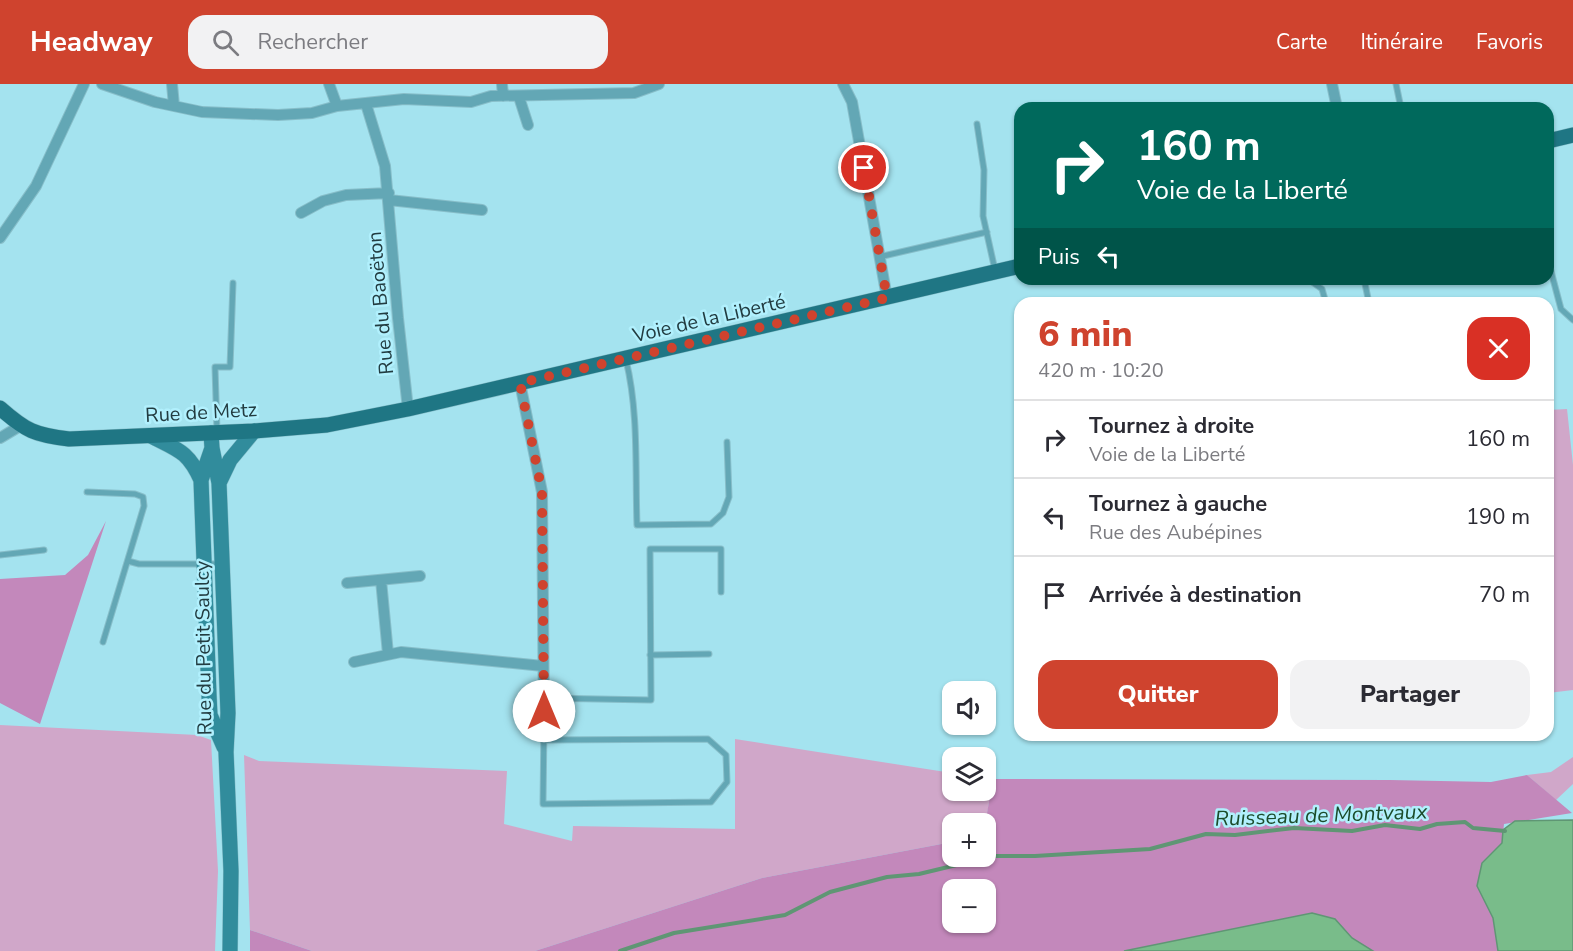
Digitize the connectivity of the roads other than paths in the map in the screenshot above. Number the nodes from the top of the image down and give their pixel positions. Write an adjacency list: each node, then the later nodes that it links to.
1 (84, 84): 25 (street)
2 (102, 84): 15 (street)
3 (172, 84): 15 (street)
4 (329, 84): 16 (street)
5 (502, 84): 10 (street)
6 (659, 84): 11 (street)
7 (843, 84): 26 (street)
8 (1332, 84): 12 (street)
9 (1396, 84): 13 (lane)
10 (503, 96): 11 (street); 14 (street)
11 (519, 97): 18 (street)
12 (1336, 102)
13 (1400, 102)
14 (366, 104): 16 (street); 21 (street, Rue du Baoëton)
15 (174, 106): 16 (street)
16 (337, 106)
17 (976, 124): 24 (lane)
18 (528, 125)
19 (1573, 135): 20 (main road)
20 (1554, 140)
21 (389, 197): 22 (street); 23 (street); 38 (street, Rue du Baoëton)
22 (482, 210)
23 (301, 213)
24 (987, 232): 26 (lane); 28 (lane)
25 (0, 238)
26 (879, 257): 33 (street)
27 (1014, 268): 28 (main road, Voie de la Liberté)
28 (996, 272): 33 (main road, Voie de la Liberté)
29 (234, 283): 43 (lane)
30 (1554, 283): 34 (lane)
31 (1316, 285): 32 (lane)
32 (1324, 297)
33 (887, 298): 35 (main road, Voie de la Liberté)
34 (1573, 320)
35 (626, 358): 36 (main road, Voie de la Liberté); 44 (lane)
36 (520, 383): 38 (main road, Voie de la Liberté); 62 (street)
37 (0, 408): 39 (main road)
38 (408, 410): 40 (main road, Rue de Metz)
39 (20, 426): 41 (main road, Rue de Metz); 42 (street)
40 (254, 431): 43 (main road, Rue de Metz); 46 (main road, Rue du Petit Saulcy)
41 (152, 436): 43 (main road, Rue de Metz); 45 (main road, Rue du Petit Saulcy)
42 (0, 438)
43 (213, 438): 45 (main road, Rue du Petit Saulcy); 46 (main road, Rue du Petit Saulcy)
44 (727, 442)
45 (201, 480): 51 (main road, Rue du Petit Saulcy)
46 (219, 483): 52 (main road, Rue du Petit Saulcy)
47 (87, 492): 50 (lane)
48 (44, 550): 49 (lane)
49 (0, 555)
50 (128, 561): 51 (lane); 57 (lane)
51 (203, 564): 52 (lane); 66 (main road, Rue du Petit Saulcy)
52 (222, 564): 66 (main road, Rue du Petit Saulcy)
53 (420, 576): 54 (street)
54 (381, 580): 55 (street); 58 (street)
55 (347, 583)
56 (721, 592): 60 (lane)
57 (103, 642)
58 (388, 654): 61 (street); 62 (street)
59 (709, 654): 60 (lane)
60 (650, 655): 63 (lane)
61 (354, 662)
62 (543, 666): 63 (street)
63 (544, 698): 64 (street)
64 (543, 724): 65 (lane)
65 (543, 740): 65 (lane)
66 (226, 752): 67 (main road)
67 (230, 951)

